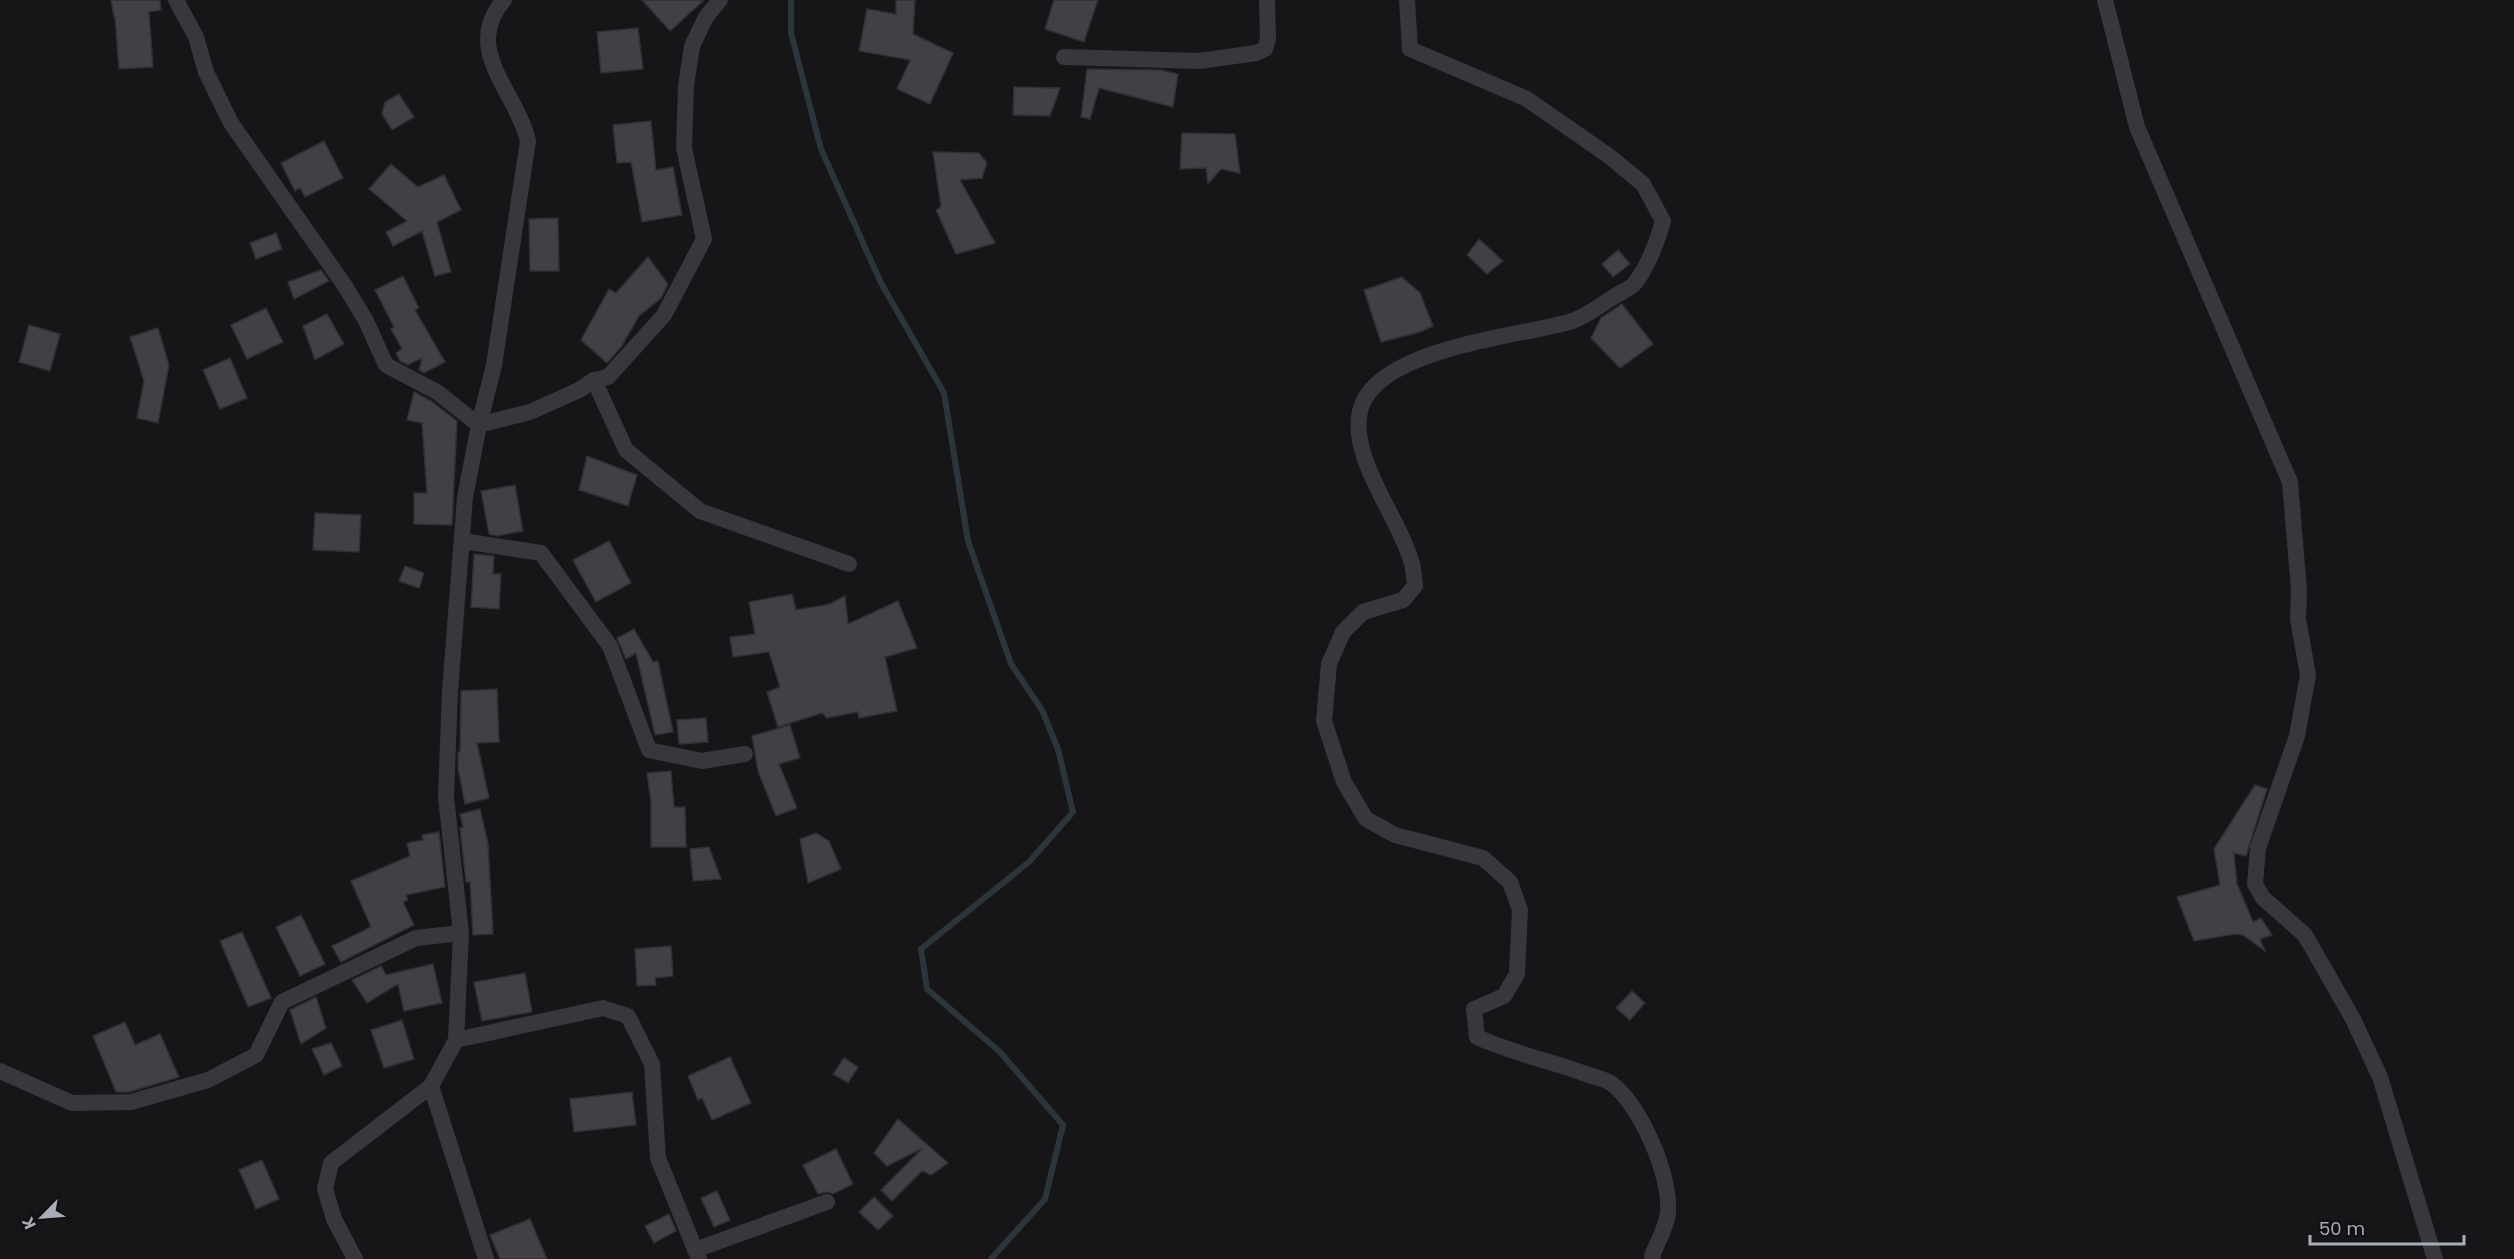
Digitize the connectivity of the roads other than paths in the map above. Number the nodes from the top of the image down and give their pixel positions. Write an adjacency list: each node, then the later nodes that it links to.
1 (176, 0): 9 (street)
2 (504, 0): 9 (street)
3 (720, 0): 8 (street)
4 (1267, 0): 7 (street)
5 (1407, 0): 21 (street)
6 (2105, 0): 22 (street)
7 (1064, 57)
8 (594, 380): 9 (street); 11 (street)
9 (479, 425): 10 (street)
10 (464, 541): 12 (street); 13 (street)
11 (849, 564)
12 (745, 754)
13 (461, 933): 14 (street); 15 (street)
14 (456, 1040): 16 (street); 18 (street)
15 (0, 1071)
16 (431, 1086): 19 (street); 20 (street)
17 (827, 1202): 18 (street)
18 (697, 1254)
19 (355, 1259)
20 (486, 1259)
21 (1653, 1259)
22 (2435, 1259)

